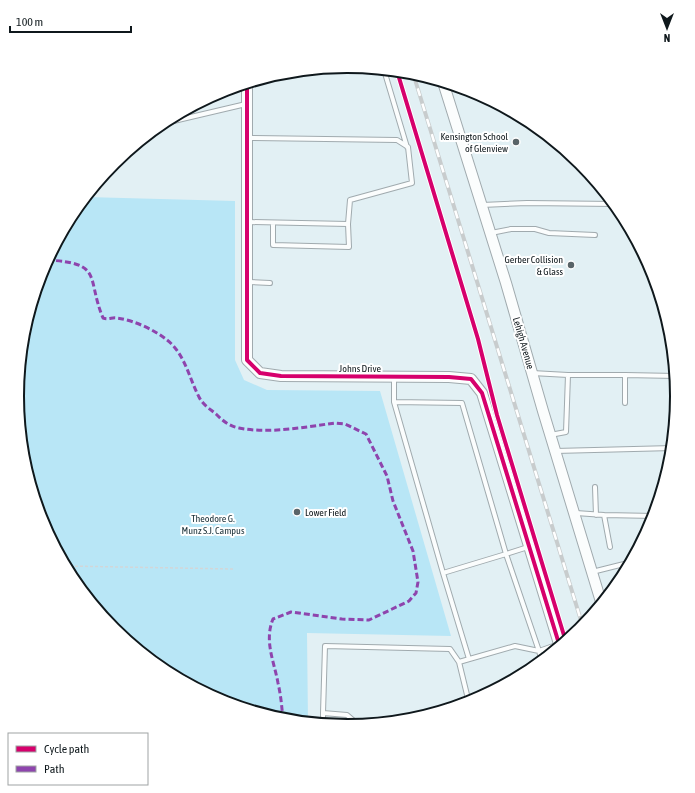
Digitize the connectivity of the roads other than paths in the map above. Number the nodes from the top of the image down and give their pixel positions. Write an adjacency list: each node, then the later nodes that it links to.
1 (386, 76): 7 (lane)
2 (445, 88): 9 (street, Lehigh Avenue)
3 (247, 89): 4 (street, Johns Drive)
4 (248, 103): 5 (lane); 6 (street, Johns Drive)
5 (181, 119)
6 (248, 138): 7 (lane); 10 (street, Johns Drive)
7 (408, 147): 12 (lane)
8 (607, 204): 9 (lane)
9 (482, 205): 13 (street, Lehigh Avenue)
10 (248, 222): 11 (lane); 15 (street, Johns Drive)
11 (272, 223): 12 (lane); 12 (lane)
12 (348, 224)
13 (491, 233): 14 (lane); 17 (street, Lehigh Avenue)
14 (595, 235)
15 (247, 282): 16 (lane); 20 (street, Johns Drive)
16 (270, 283)
17 (532, 373): 18 (lane); 24 (street, Lehigh Avenue)
18 (568, 375): 19 (lane); 24 (lane)
19 (626, 375): 21 (lane); 23 (lane)
20 (394, 376): 22 (lane); 32 (street, Johns Drive)
21 (670, 376)
22 (394, 402): 34 (lane); 37 (lane)
23 (625, 403)
24 (550, 435): 26 (street, Lehigh Avenue)
25 (667, 448): 26 (lane)
26 (554, 451): 28 (street, Lehigh Avenue)
27 (596, 488): 29 (lane)
28 (573, 513): 29 (lane); 36 (street, Lehigh Avenue)
29 (596, 515): 30 (lane)
30 (604, 515): 31 (lane); 33 (lane)
31 (648, 516)
32 (529, 547): 34 (lane); 39 (street, Johns Drive)
33 (610, 547)
34 (506, 554): 37 (lane); 41 (lane)
35 (622, 567): 36 (lane)
36 (591, 572): 38 (street, Lehigh Avenue)
37 (443, 574): 43 (lane)
38 (600, 598)
39 (559, 642)
40 (550, 648): 41 (lane)
41 (538, 651): 42 (lane); 43 (lane)
42 (540, 656)
43 (470, 659): 44 (lane)
44 (459, 662): 45 (lane); 46 (lane)
45 (467, 696)
46 (323, 713): 47 (lane); 48 (lane)
47 (323, 719)
48 (353, 720)

